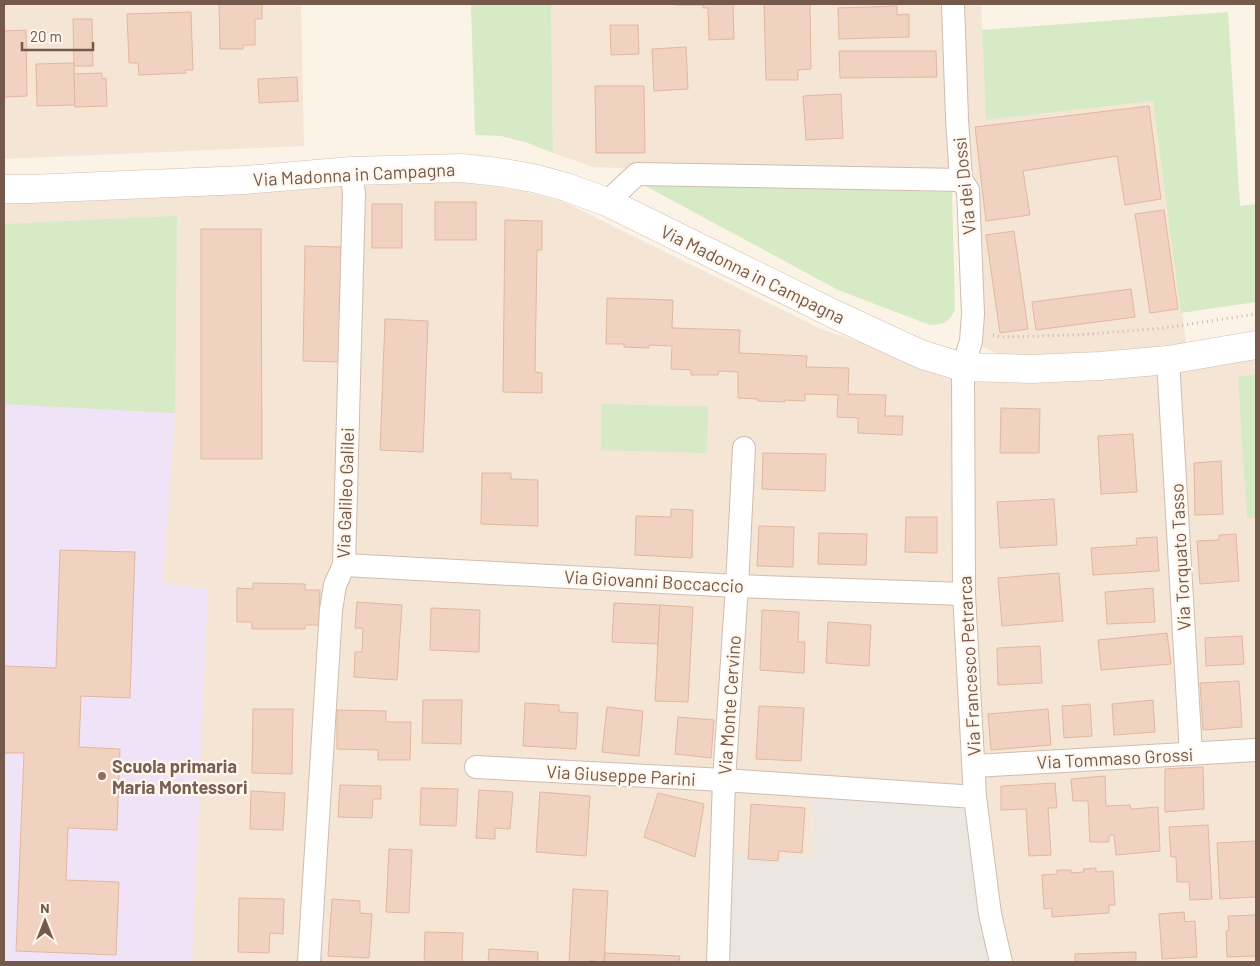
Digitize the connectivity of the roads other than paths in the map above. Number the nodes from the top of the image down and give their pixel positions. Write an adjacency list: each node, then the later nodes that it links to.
1 (953, 4): 3 (street, Via dei Dossi)
2 (351, 171): 4 (street, Via Madonna in Campagna); 5 (street, Via Madonna in Campagna); 10 (street, Via Galileo Galilei)
3 (961, 180): 5 (street); 8 (street, Via dei Dossi)
4 (4, 189)
5 (607, 202): 8 (street, Via Madonna in Campagna)
6 (1256, 346): 7 (street, Via Madonna in Campagna)
7 (1168, 360): 8 (street, Via Madonna in Campagna); 14 (street, Via Torquato Tasso)
8 (964, 367): 12 (street, Via Francesco Petrarca)
9 (744, 448): 11 (street, Via Monte Cervino)
10 (344, 565): 11 (street, Via Giovanni Boccaccio); 19 (street, Via Galileo Galilei)
11 (737, 586): 12 (street, Via Giovanni Boccaccio); 17 (street, Via Monte Cervino)
12 (964, 594): 15 (street, Via Francesco Petrarca)
13 (1256, 750): 14 (street, Via Tommaso Grossi)
14 (1191, 754): 15 (street, Via Tommaso Grossi)
15 (974, 766): 18 (street, Via Francesco Petrarca)
16 (476, 768): 17 (street, Via Giuseppe Parini)
17 (724, 780): 18 (street, Via Giuseppe Parini); 20 (street, Via Monte Cervino)
18 (975, 798): 21 (street, Via Francesco Petrarca)
19 (309, 962)
20 (718, 962)
21 (1001, 962)

